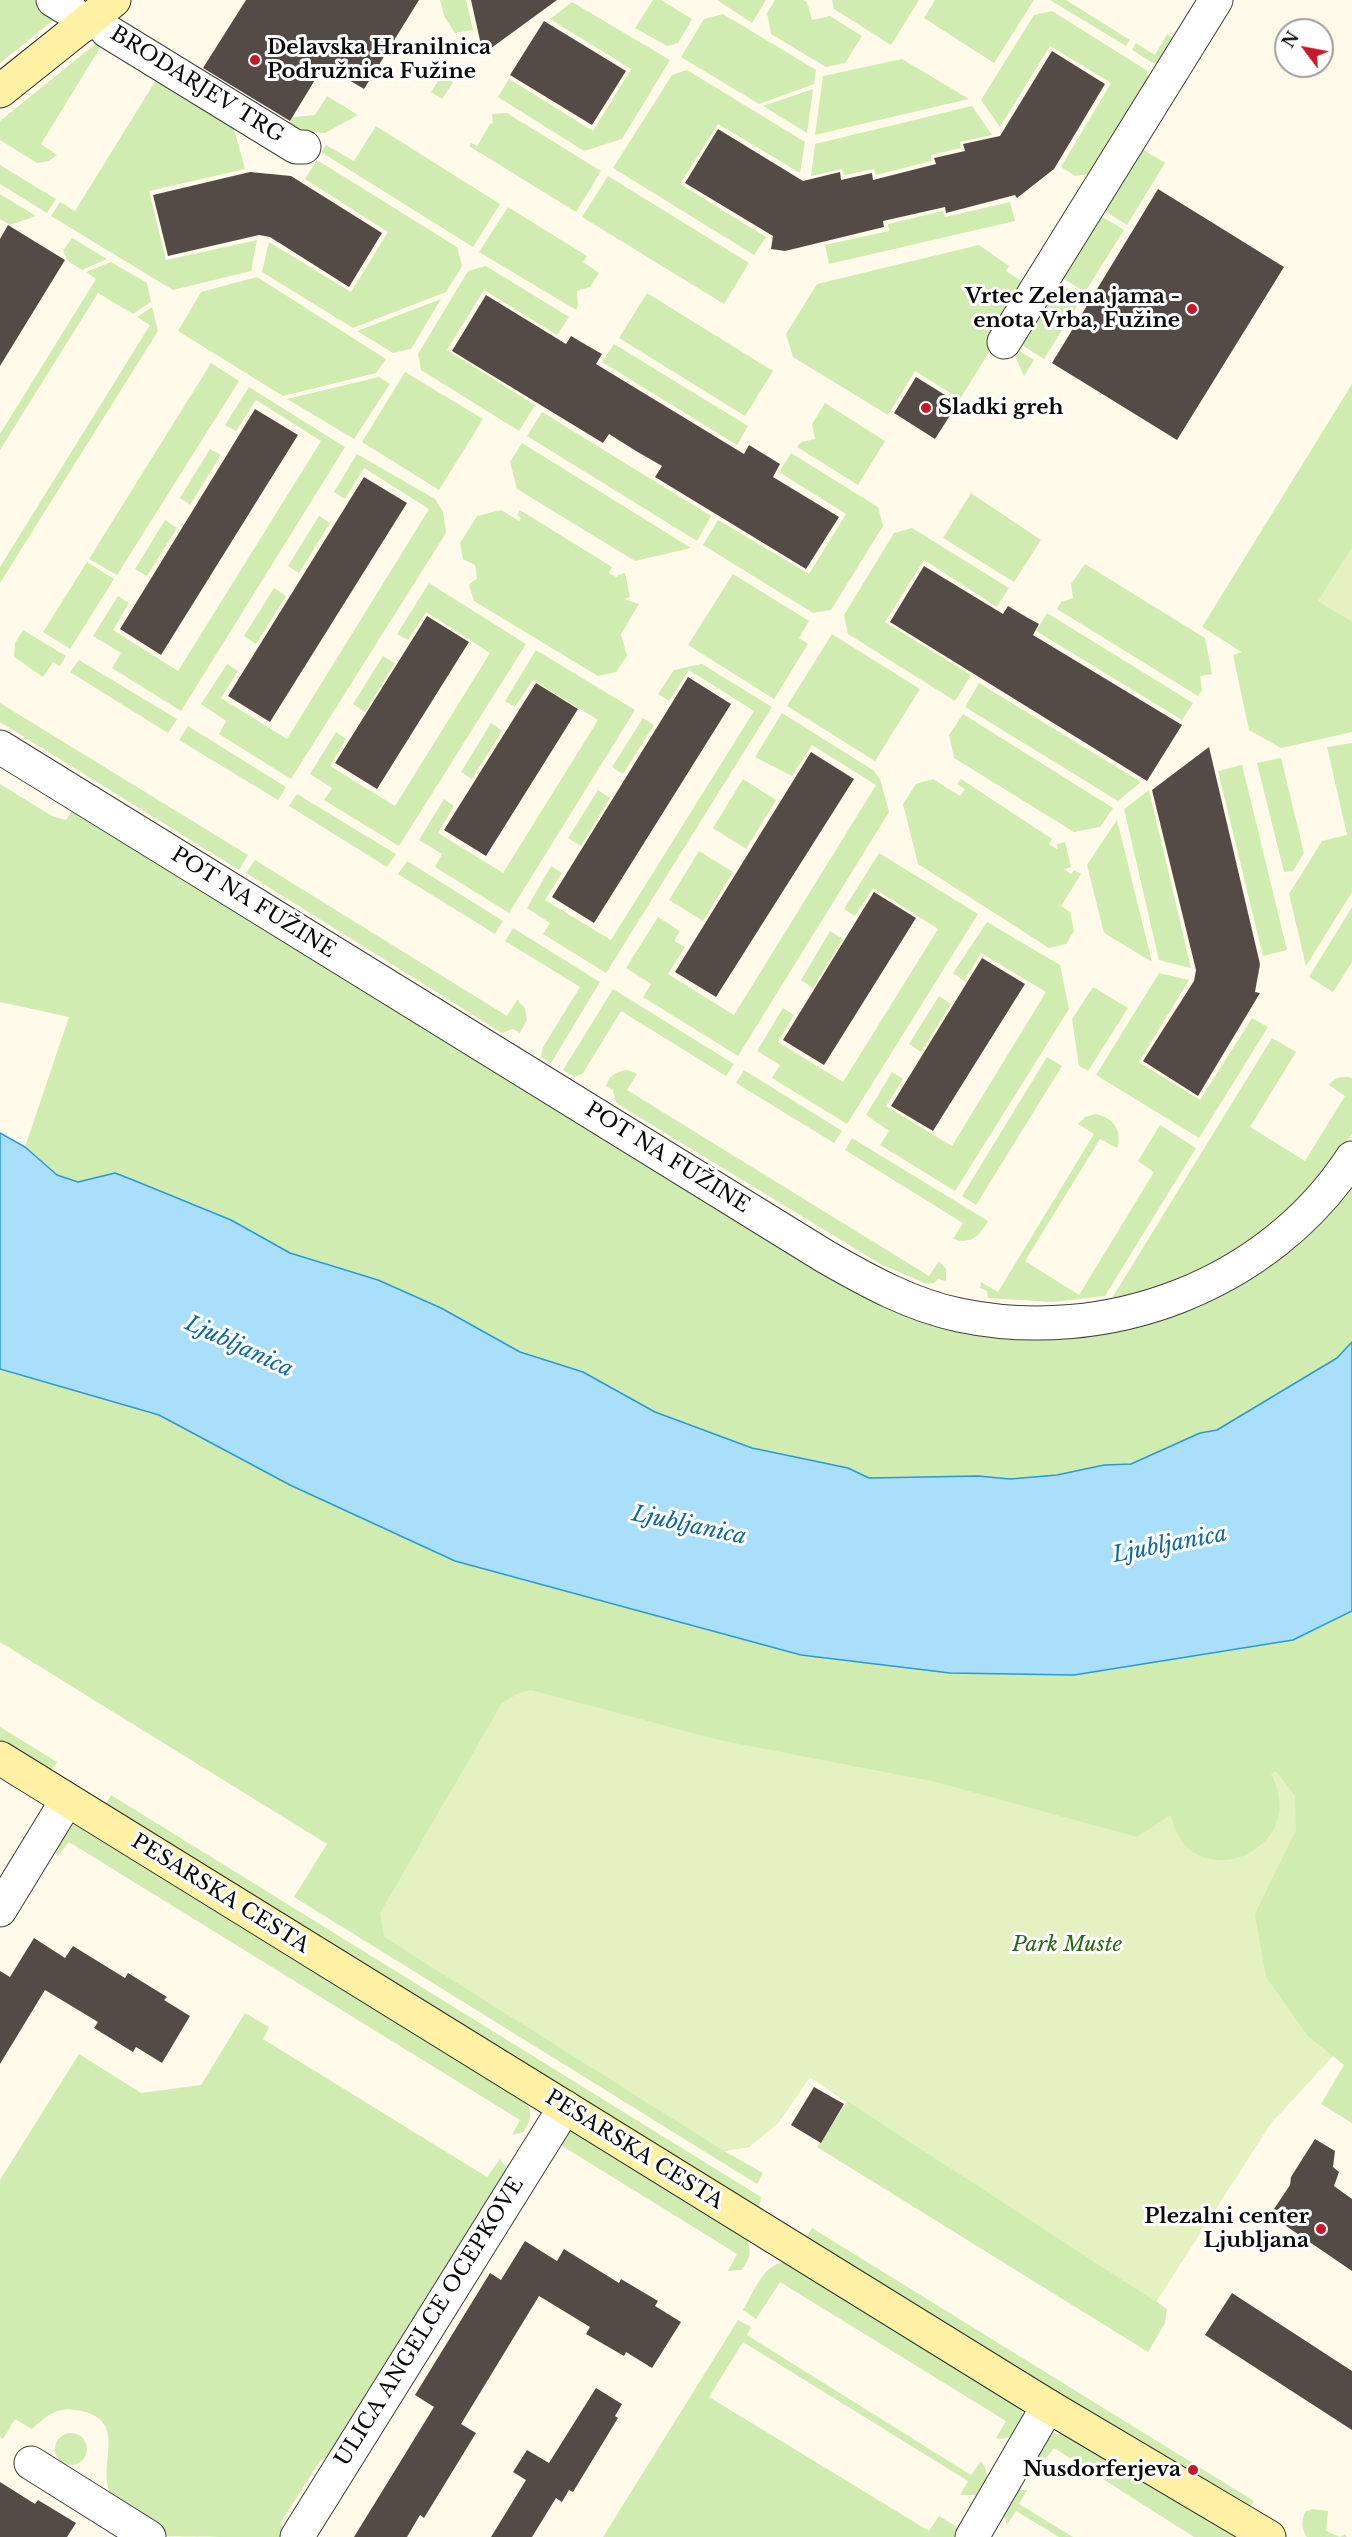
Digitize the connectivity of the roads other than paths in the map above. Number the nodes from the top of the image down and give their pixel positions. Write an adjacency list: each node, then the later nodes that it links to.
1 (53, 0): 3 (street, BRODARJEV TRG)
2 (1216, 0): 6 (street)
3 (97, 14): 4 (street); 5 (street, BRODARJEV TRG)
4 (0, 91)
5 (304, 147)
6 (1004, 342)
7 (0, 747): 8 (street, POT NA FUŽINE)
8 (1352, 1158)
9 (0, 1758): 10 (street, PESARSKA CESTA)
10 (67, 1800): 11 (street); 12 (street, PESARSKA CESTA)
11 (0, 1910)
12 (565, 2107): 13 (street, PESARSKA CESTA); 16 (street, ULICA ANGELCE OCEPKOVE)
13 (1048, 2406): 17 (street); 18 (street, PESARSKA CESTA)
14 (31, 2463): 15 (street)
15 (149, 2537)
16 (297, 2537)
17 (972, 2537)
18 (1269, 2537)

